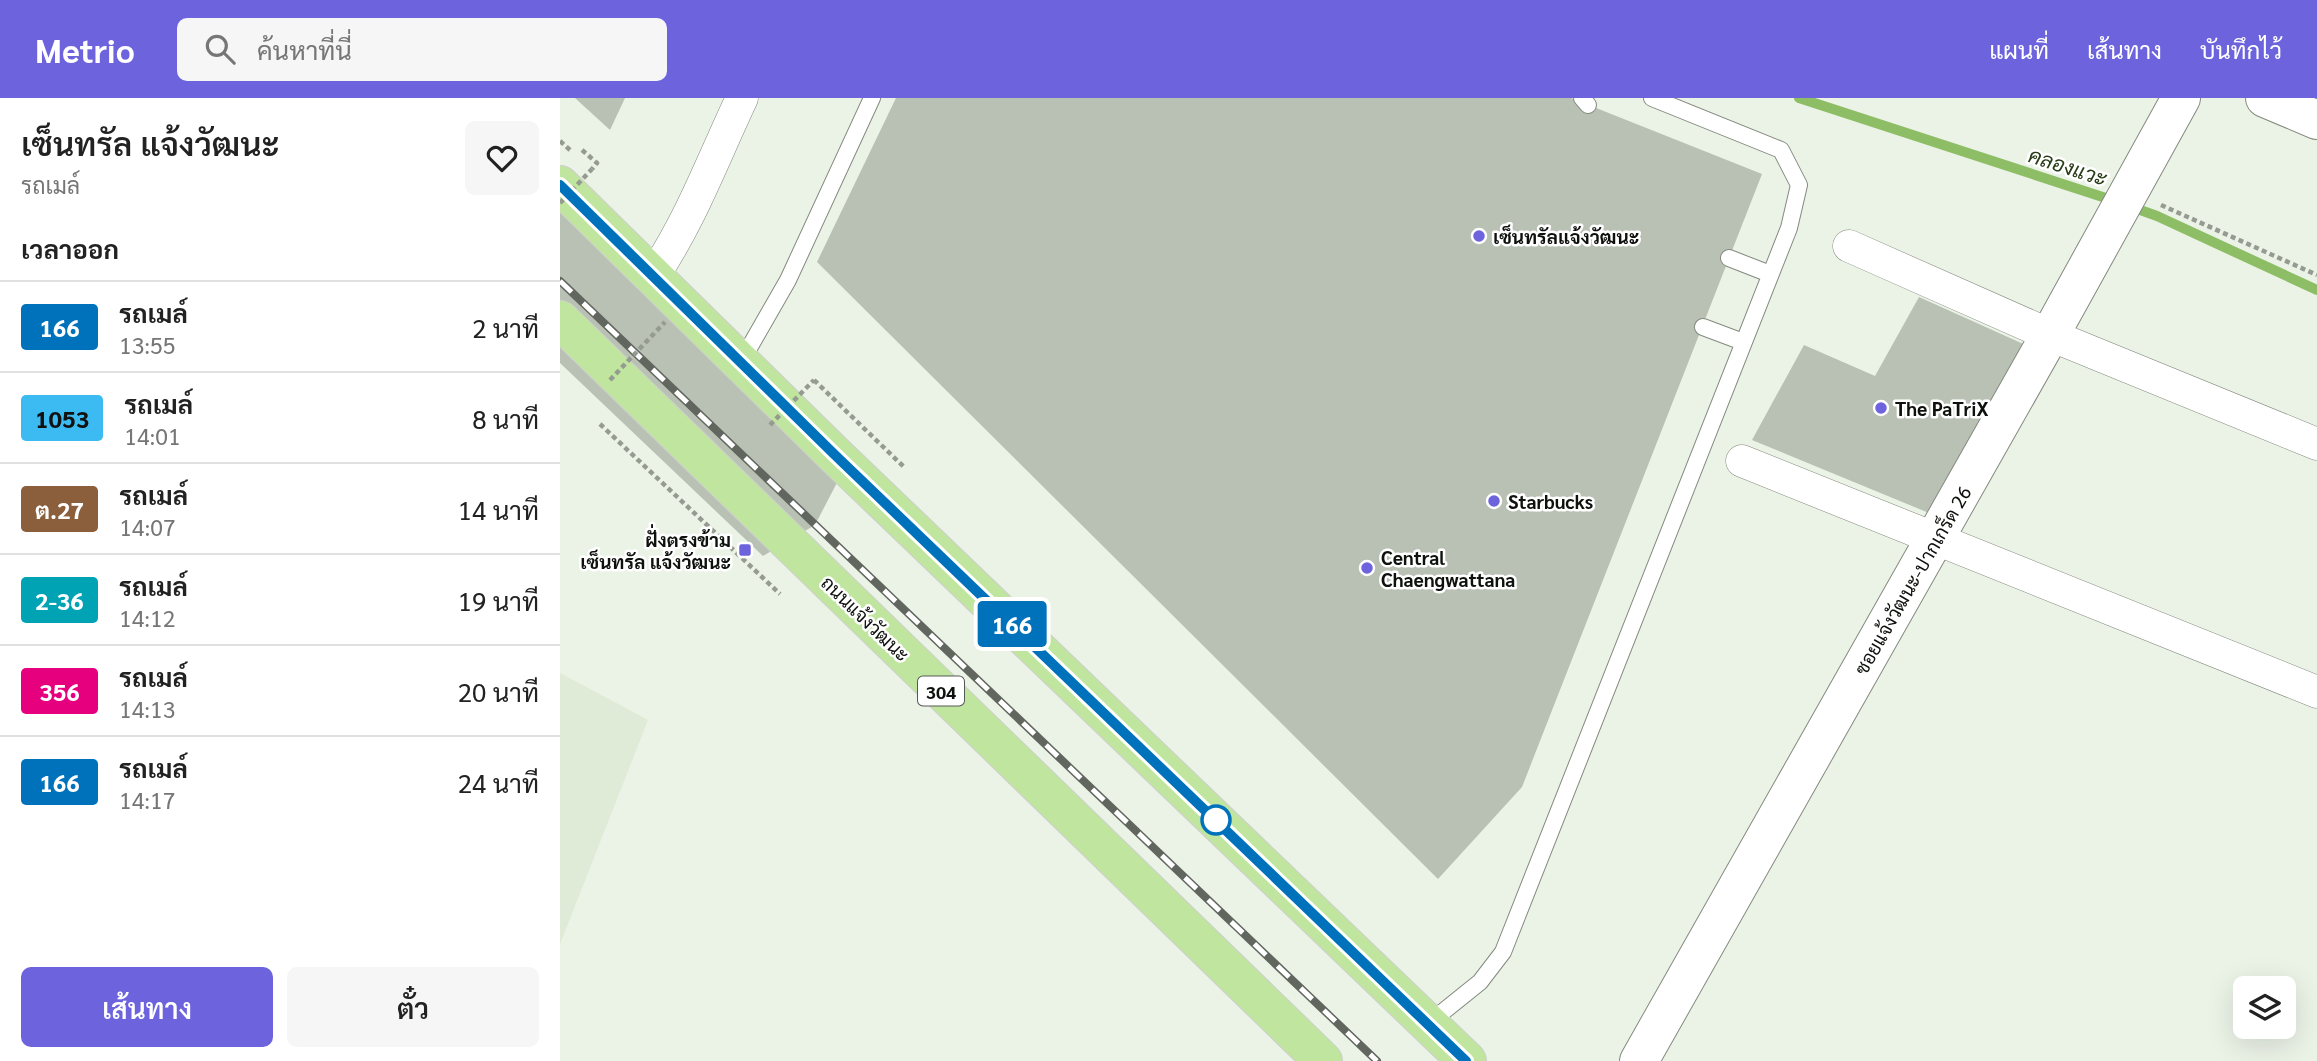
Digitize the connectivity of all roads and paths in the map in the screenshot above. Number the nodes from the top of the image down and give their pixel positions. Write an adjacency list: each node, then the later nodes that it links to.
1 (742, 98): 15 (street)
2 (872, 98): 21 (lane)
3 (1652, 98): 13 (lane)
4 (2181, 98): 10 (street, ซอยแจ้งวัฒนะ-ปากเกร็ด 26)
5 (2265, 98): 6 (street)
6 (2317, 120)
7 (582, 150): 9 (path, bridge)
8 (560, 185): 15 (main road)
9 (560, 203)
10 (2122, 204): 14 (path); 19 (street, ซอยแจ้งวัฒนะ-ปากเกร็ด 26)
11 (1849, 246): 19 (street)
12 (1729, 258): 13 (lane)
13 (1770, 274): 20 (lane)
14 (2317, 275)
15 (653, 276): 21 (main road)
16 (560, 320): 32 (main road, ถนนแจ้งวัฒนะ / 304)
17 (665, 323): 22 (path, bridge)
18 (1703, 327): 20 (lane)
19 (2050, 335): 25 (street); 28 (street, ซอยแจ้งวัฒนะ-ปากเกร็ด 26)
20 (1743, 342): 31 (lane)
21 (741, 362): 31 (main road)
22 (610, 380)
23 (600, 424): 29 (path)
24 (770, 425): 27 (path, bridge)
25 (2317, 444)
26 (1742, 461): 28 (street)
27 (905, 468)
28 (1935, 540): 30 (street); 34 (street, ซอยแจ้งวัฒนะ-ปากเกร็ด 26)
29 (780, 594)
30 (2317, 692)
31 (1429, 1023): 33 (main road)
32 (1323, 1061)
33 (1466, 1061)
34 (1639, 1061)

